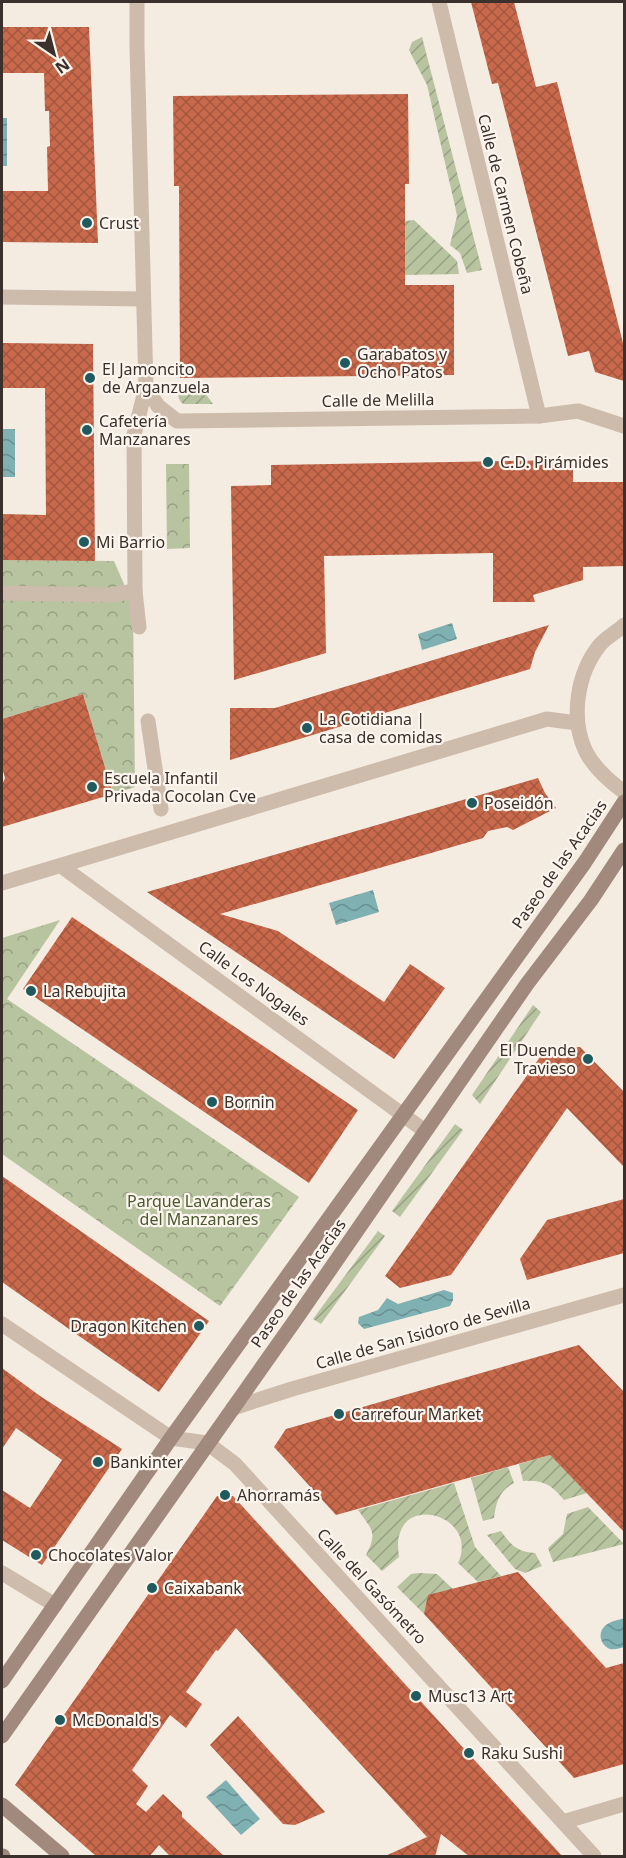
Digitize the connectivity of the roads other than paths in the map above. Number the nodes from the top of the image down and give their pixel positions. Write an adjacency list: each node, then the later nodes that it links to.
1 (138, 2): 4 (street)
2 (439, 2): 6 (street, Calle de Carmen Cobeña)
3 (2, 297): 4 (street)
4 (143, 299): 5 (street)
5 (146, 387): 6 (street, Calle de Melilla); 8 (street)
6 (539, 416): 7 (street, Calle de Melilla)
7 (624, 426)
8 (135, 591): 9 (street); 11 (street)
9 (2, 593)
10 (624, 625): 13 (street)
11 (139, 627)
12 (148, 721): 16 (street)
13 (577, 723): 14 (street); 18 (street)
14 (624, 792)
15 (624, 802): 20 (main road, Paseo de las Acacias)
16 (160, 809)
17 (624, 850): 21 (main road, Paseo de las Acacias)
18 (61, 866): 19 (street); 20 (street, Calle Los Nogales)
19 (2, 883)
20 (402, 1114): 21 (street, Calle Los Nogales); 25 (main road, Paseo de las Acacias)
21 (425, 1131): 24 (main road, Paseo de las Acacias)
22 (624, 1295): 24 (street, Calle de San Isidoro de Sevilla)
23 (2, 1324): 25 (street, Calle del Gasómetro)
24 (233, 1408): 26 (main road, Paseo de las Acacias)
25 (171, 1438): 26 (street, Calle del Gasómetro); 28 (main road, Paseo de las Acacias)
26 (207, 1443): 30 (main road, Paseo de las Acacias); 33 (street, Calle del Gasómetro)
27 (2, 1573): 28 (street)
28 (55, 1605): 29 (main road, Paseo de las Acacias)
29 (2, 1681)
30 (2, 1736)
31 (624, 1804): 33 (street)
32 (2, 1805): 34 (main road)
33 (563, 1822): 35 (street, Calle del Gasómetro)
34 (62, 1857)
35 (594, 1857)

